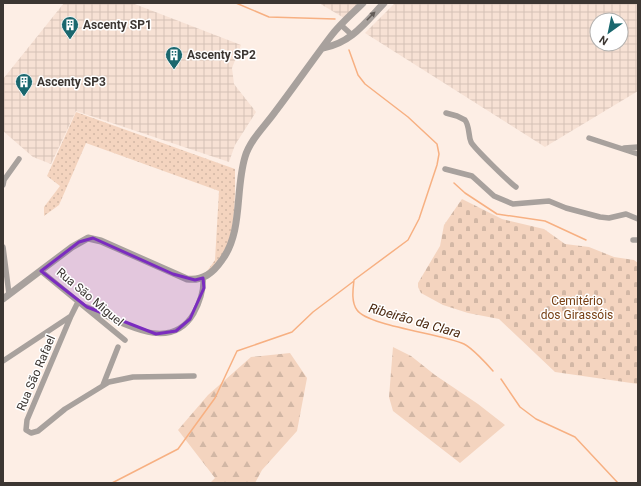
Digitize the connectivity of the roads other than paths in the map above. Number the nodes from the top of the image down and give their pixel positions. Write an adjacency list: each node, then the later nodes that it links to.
1 (363, 3): 3 (street)
2 (384, 3): 4 (street, one-way to 2)
3 (341, 25): 4 (street); 5 (street)
4 (352, 35): 5 (street)
5 (323, 48): 18 (street)
6 (446, 113): 14 (street)
7 (589, 138): 9 (street)
8 (638, 147): 9 (street)
9 (620, 148): 10 (street)
10 (638, 154)
11 (19, 159): 13 (street)
12 (445, 169): 15 (street)
13 (3, 183)
14 (516, 187)
15 (638, 220)
16 (3, 247): 19 (street)
17 (41, 271): 18 (street); 19 (street); 20 (street, Rua São Miguel)
18 (203, 278): 21 (street)
19 (6, 296)
20 (78, 302): 21 (street, Rua São Miguel); 22 (street)
21 (87, 307): 23 (street, Rua São Miguel)
22 (71, 316): 25 (street); 27 (street, Rua São Rafael)
23 (124, 340)
24 (118, 347): 27 (street)
25 (3, 361)
26 (194, 376): 27 (street)
27 (103, 385)

